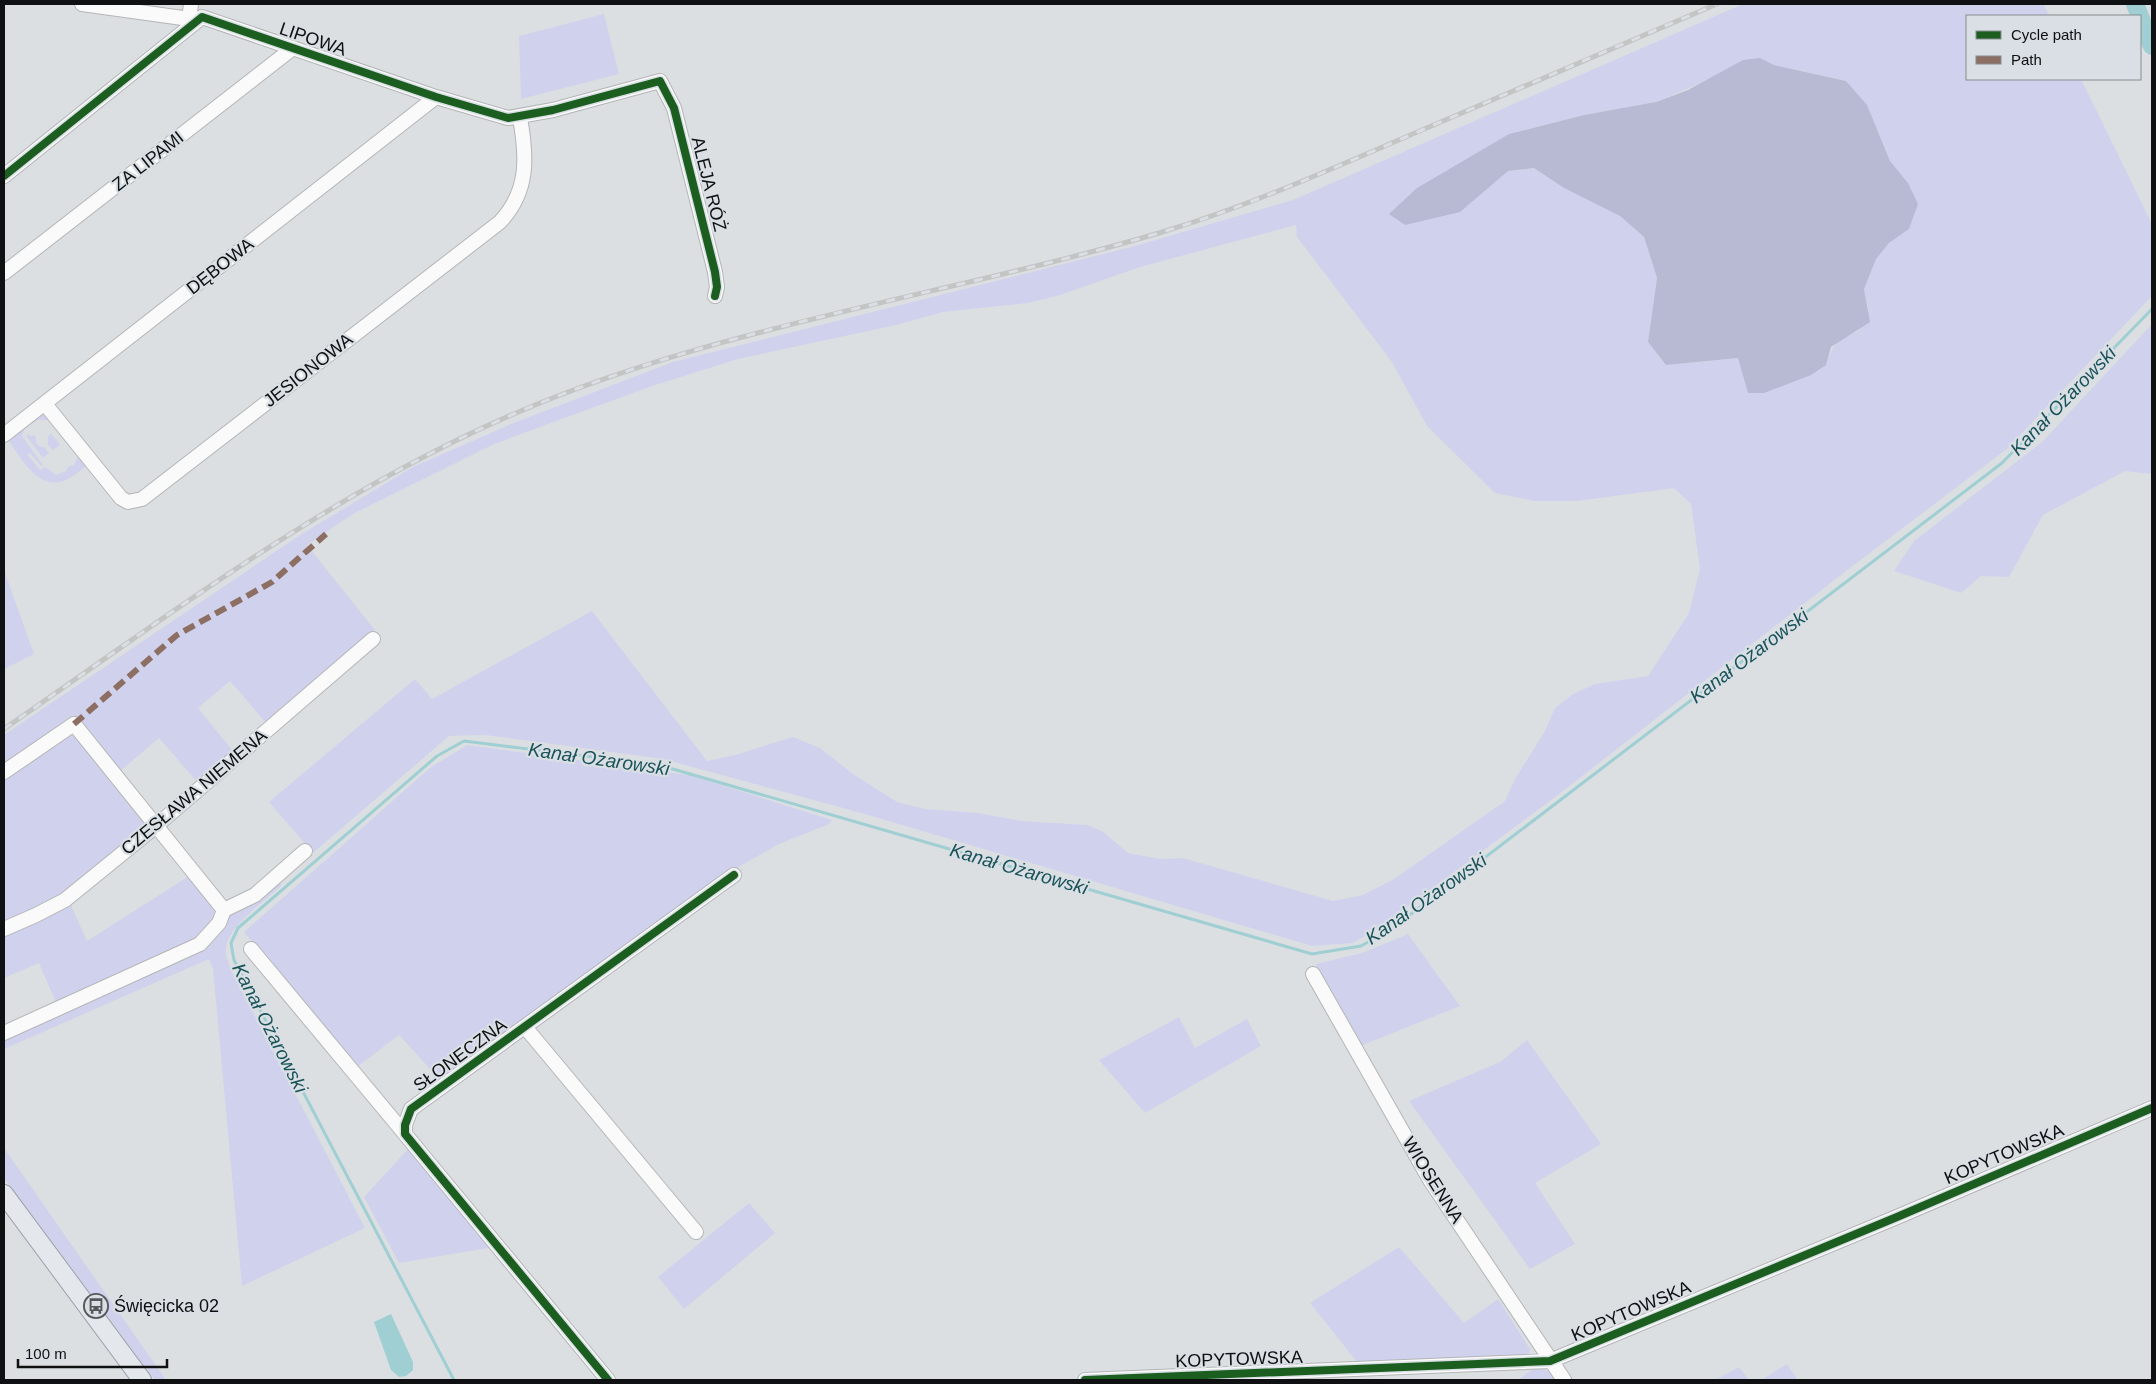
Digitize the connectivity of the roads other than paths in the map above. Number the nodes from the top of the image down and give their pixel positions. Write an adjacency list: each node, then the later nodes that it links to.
1 (82, 4): 3 (street, LIPOWA)
2 (190, 4): 3 (street)
3 (193, 19): 4 (street, LIPOWA); 8 (street)
4 (293, 48): 6 (street, LIPOWA); 9 (street, ZA LIPAMI)
5 (660, 82): 7 (street, LIPOWA); 10 (street, ALEJA RÓŻ)
6 (436, 97): 7 (street, LIPOWA); 11 (street, DĘBOWA)
7 (520, 118): 11 (street, JESIONOWA)
8 (4, 176)
9 (4, 273)
10 (715, 296)
11 (46, 404): 12 (street, DĘBOWA)
12 (4, 435)
13 (373, 639): 15 (street, CZESŁAWA NIEMENA)
14 (4, 772): 15 (street)
15 (156, 826): 18 (street); 19 (street, CZESŁAWA NIEMENA)
16 (305, 850): 18 (street)
17 (734, 875): 22 (street, SŁONECZNA)
18 (224, 910): 23 (street)
19 (4, 929)
20 (250, 949): 25 (street)
21 (1313, 974): 28 (street, WIOSENNA)
22 (525, 1026): 25 (street, SŁONECZNA); 27 (street)
23 (4, 1033)
24 (2152, 1108): 28 (street, KOPYTOWSKA)
25 (405, 1134): 31 (street)
26 (7, 1204): 30 (main road)
27 (696, 1232)
28 (1550, 1361): 29 (street, KOPYTOWSKA); 33 (street, WIOSENNA)
29 (1401, 1374): 32 (street, KOPYTOWSKA)
30 (142, 1380)
31 (608, 1380)
32 (1085, 1380)
33 (1564, 1380)

